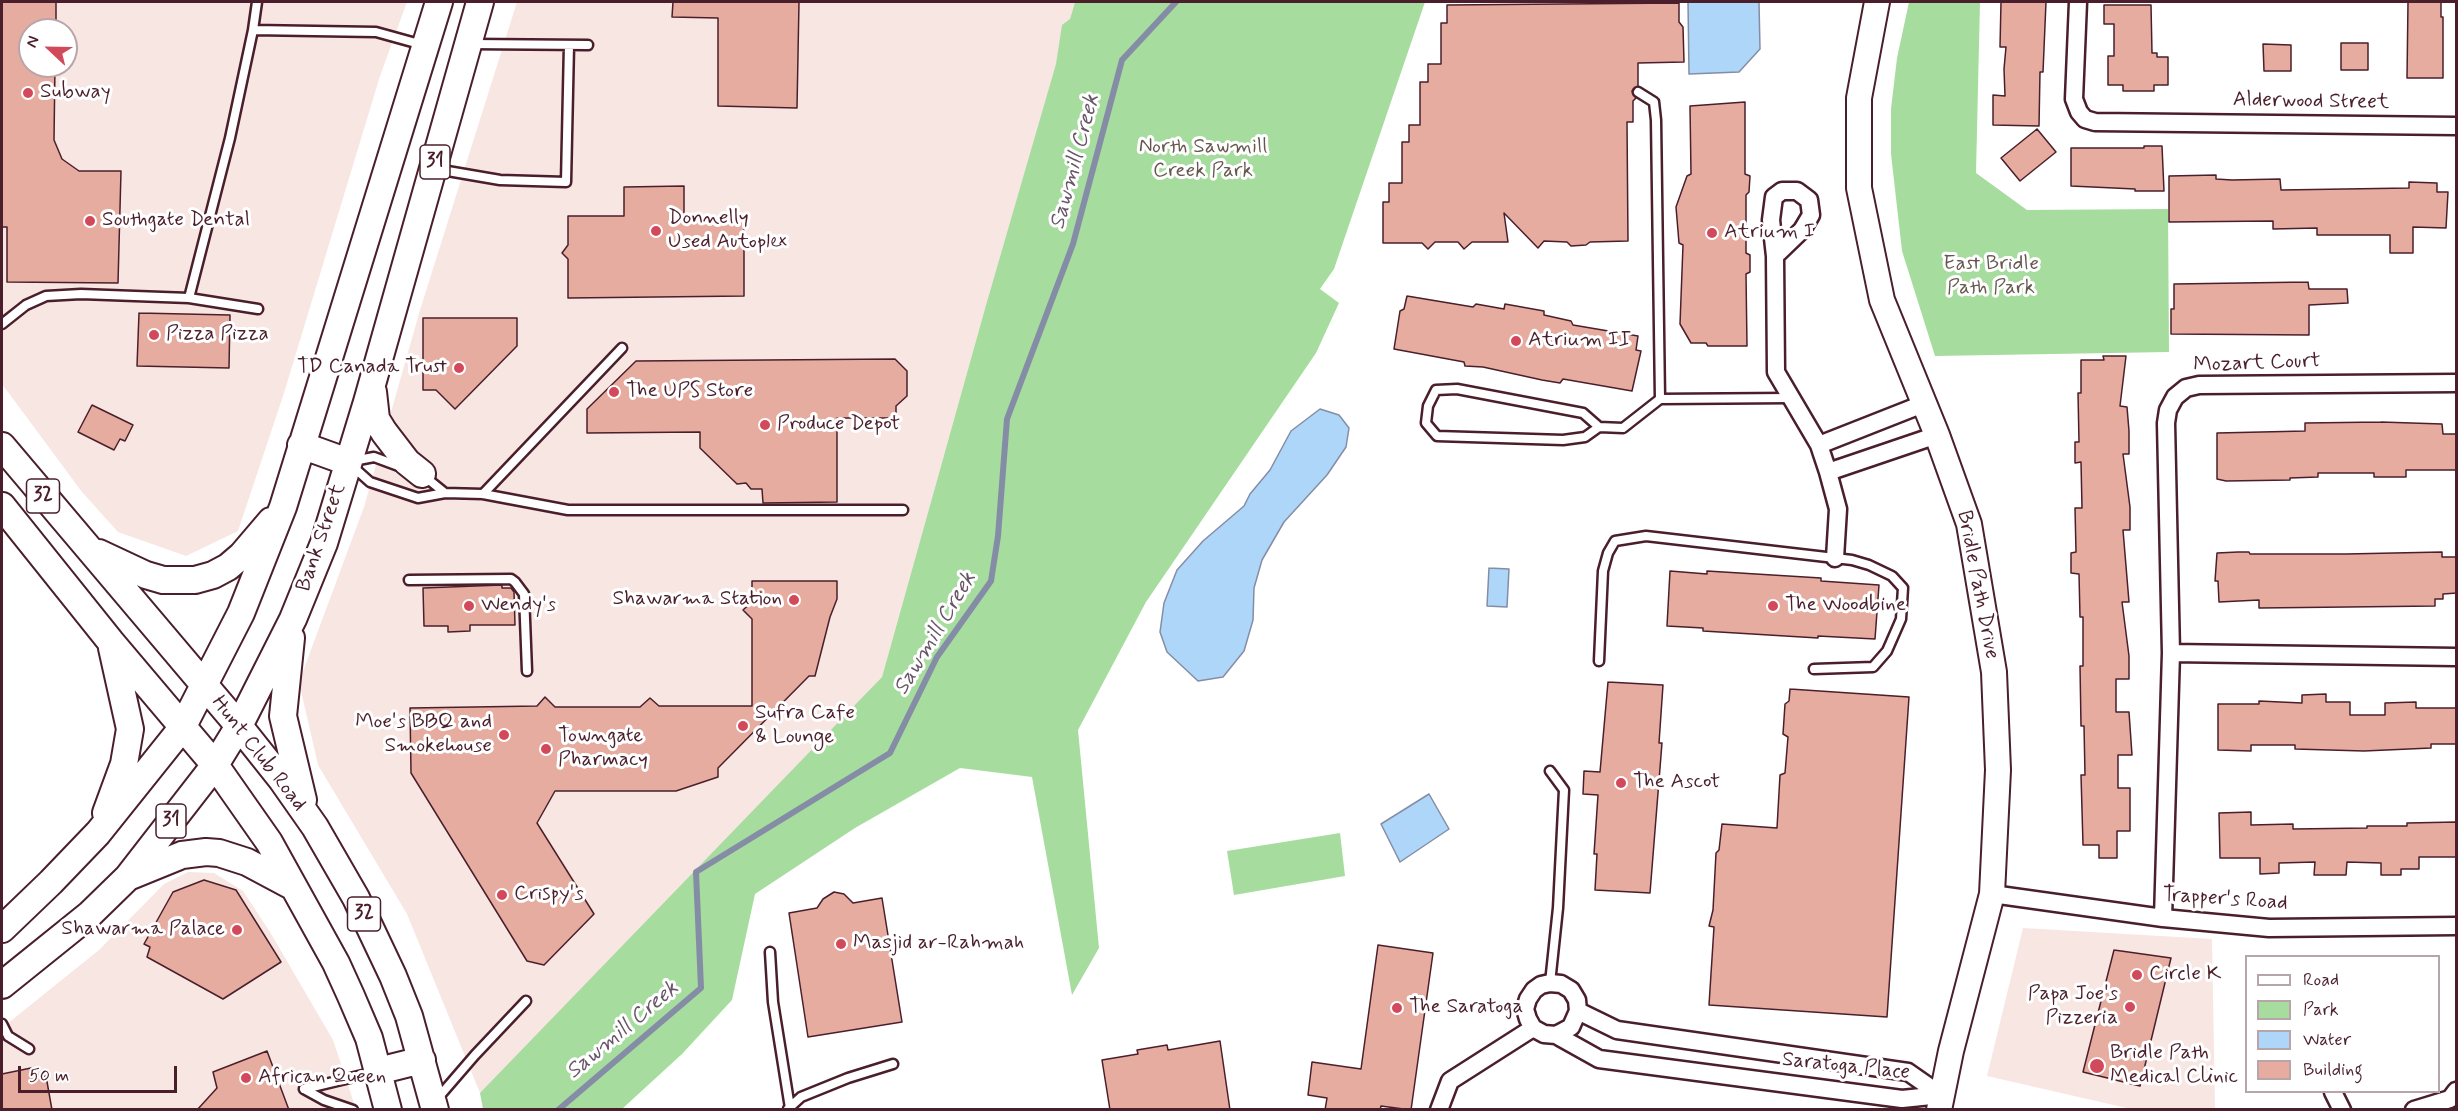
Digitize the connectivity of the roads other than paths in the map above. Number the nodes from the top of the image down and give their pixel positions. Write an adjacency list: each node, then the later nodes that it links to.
1 (256, 2): 6 (lane)
2 (440, 2): 9 (main road, 31)
3 (480, 2): 10 (main road, Bank Street / 31)
4 (1877, 2): 23 (street, Bridle Path Drive)
5 (2078, 2): 12 (street, Alderwood Street)
6 (253, 30): 9 (lane); 15 (lane)
7 (569, 45): 8 (lane); 10 (lane); 13 (lane)
8 (588, 45)
9 (427, 46): 10 (main road); 26 (main road, 31)
10 (466, 51): 13 (main road, Bank Street / 31)
11 (1638, 92): 22 (lane)
12 (2457, 126)
13 (433, 168): 19 (main road, Bank Street / 31)
14 (1775, 256): 21 (street)
15 (189, 298): 16 (lane); 17 (lane)
16 (258, 309)
17 (2, 324)
18 (622, 348): 33 (lane)
19 (372, 382): 29 (main road, Bank Street / 31); 31 (main road)
20 (2457, 383): 42 (street, Mozart Court)
21 (1790, 398): 22 (lane); 27 (street)
22 (1660, 399): 24 (lane)
23 (1923, 404): 25 (street, Bridle Path Drive); 27 (street)
24 (1599, 427): 24 (lane)
25 (1937, 435): 30 (street); 56 (street, Bridle Path Drive)
26 (301, 445): 29 (main road); 35 (main road, 31)
27 (1819, 445): 30 (street)
28 (2, 446): 37 (main road, Hunt Club Road / 32)
29 (348, 462): 31 (lane); 32 (lane); 40 (main road, Bank Street / 31)
30 (1828, 472): 38 (street)
31 (422, 474): 32 (lane)
32 (445, 493): 33 (lane)
33 (483, 494): 36 (lane)
34 (2, 506): 41 (main road, Hunt Club Road / 32)
35 (283, 507): 37 (main road); 47 (main road, 31)
36 (903, 510)
37 (86, 546): 47 (main road, Hunt Club Road / 32)
38 (1835, 558): 44 (lane); 45 (lane)
39 (409, 580): 46 (lane)
40 (294, 619): 48 (main road, Bank Street / 31); 52 (main road)
41 (111, 642): 49 (main road, Hunt Club Road / 32); 53 (main road)
42 (2171, 653): 43 (street); 57 (street, Mozart Court)
43 (2457, 657)
44 (1599, 661)
45 (1814, 669)
46 (527, 671)
47 (204, 685): 48 (main road, Hunt Club Road / 32); 49 (main road, 31)
48 (239, 726): 50 (main road, Bank Street / 31); 52 (main road, Hunt Club Road / 32)
49 (182, 728): 50 (main road, Hunt Club Road / 32); 53 (main road, 31)
50 (215, 765): 54 (main road, Bank Street / 31); 55 (main road, Hunt Club Road / 32)
51 (1550, 771): 61 (lane)
52 (308, 818): 69 (main road, Hunt Club Road / 32)
53 (98, 833): 59 (main road, 31)
54 (128, 877): 55 (main road); 62 (main road, Bank Street / 31)
55 (292, 886): 71 (main road, Hunt Club Road / 32)
56 (1992, 894): 57 (street, Trapper's Road); 74 (street, Bridle Path Drive)
57 (2163, 918): 58 (street, Trapper's Road)
58 (2457, 926)
59 (2, 929)
60 (770, 952): 76 (lane)
61 (1550, 983): 64 (street); 66 (street)
62 (2, 985)
63 (526, 1001): 75 (lane)
64 (1578, 1011): 67 (street); 74 (street, Saratoga Place)
65 (2, 1024): 68 (lane)
66 (1533, 1028): 67 (street); 79 (street)
67 (1556, 1035): 74 (street, Saratoga Place)
68 (29, 1049)
69 (422, 1060): 71 (main road); 75 (main road, Hunt Club Road / 32)
70 (893, 1064): 76 (lane)
71 (378, 1071): 77 (lane); 78 (main road, Hunt Club Road / 32)
72 (2457, 1091): 81 (street)
73 (2334, 1093): 80 (street)
74 (1940, 1102)
75 (434, 1107)
76 (789, 1108)
77 (353, 1110)
78 (388, 1110)
79 (1439, 1110)
80 (2342, 1110)
81 (2414, 1110)

